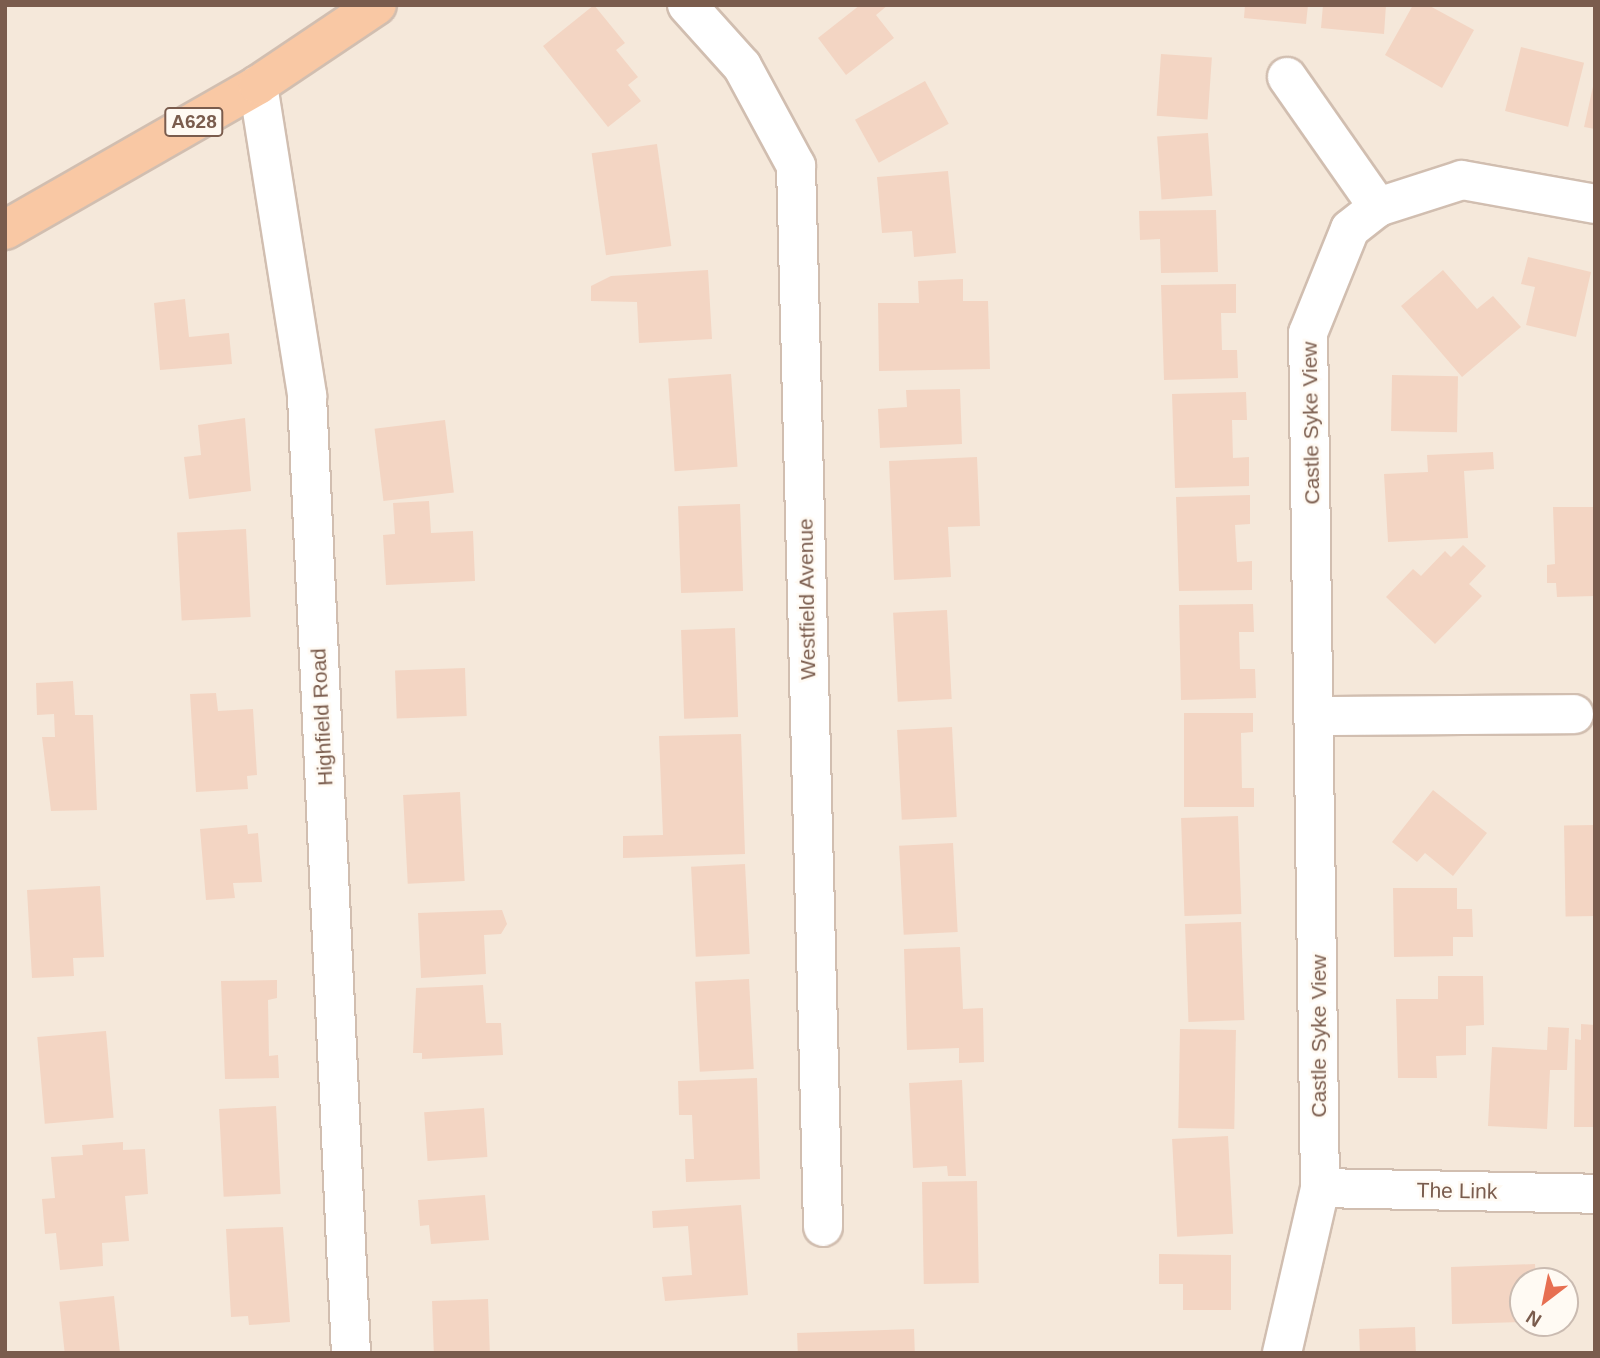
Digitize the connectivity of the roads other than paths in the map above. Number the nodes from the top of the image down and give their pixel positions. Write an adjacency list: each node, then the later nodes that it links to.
1 (377, 5): 4 (highway, A628)
2 (687, 5): 12 (street, Westfield Avenue)
3 (1287, 77): 6 (street)
4 (258, 85): 7 (highway, A628); 13 (street, Highfield Road)
5 (1595, 204): 6 (street, Castle Syke View)
6 (1378, 207): 9 (street, Castle Syke View)
7 (5, 230)
8 (1574, 714): 9 (street)
9 (1318, 716): 10 (street, Castle Syke View)
10 (1320, 1188): 11 (street, The Link); 14 (street, Castle Syke View)
11 (1595, 1194)
12 (823, 1227)
13 (351, 1353)
14 (1282, 1353)

